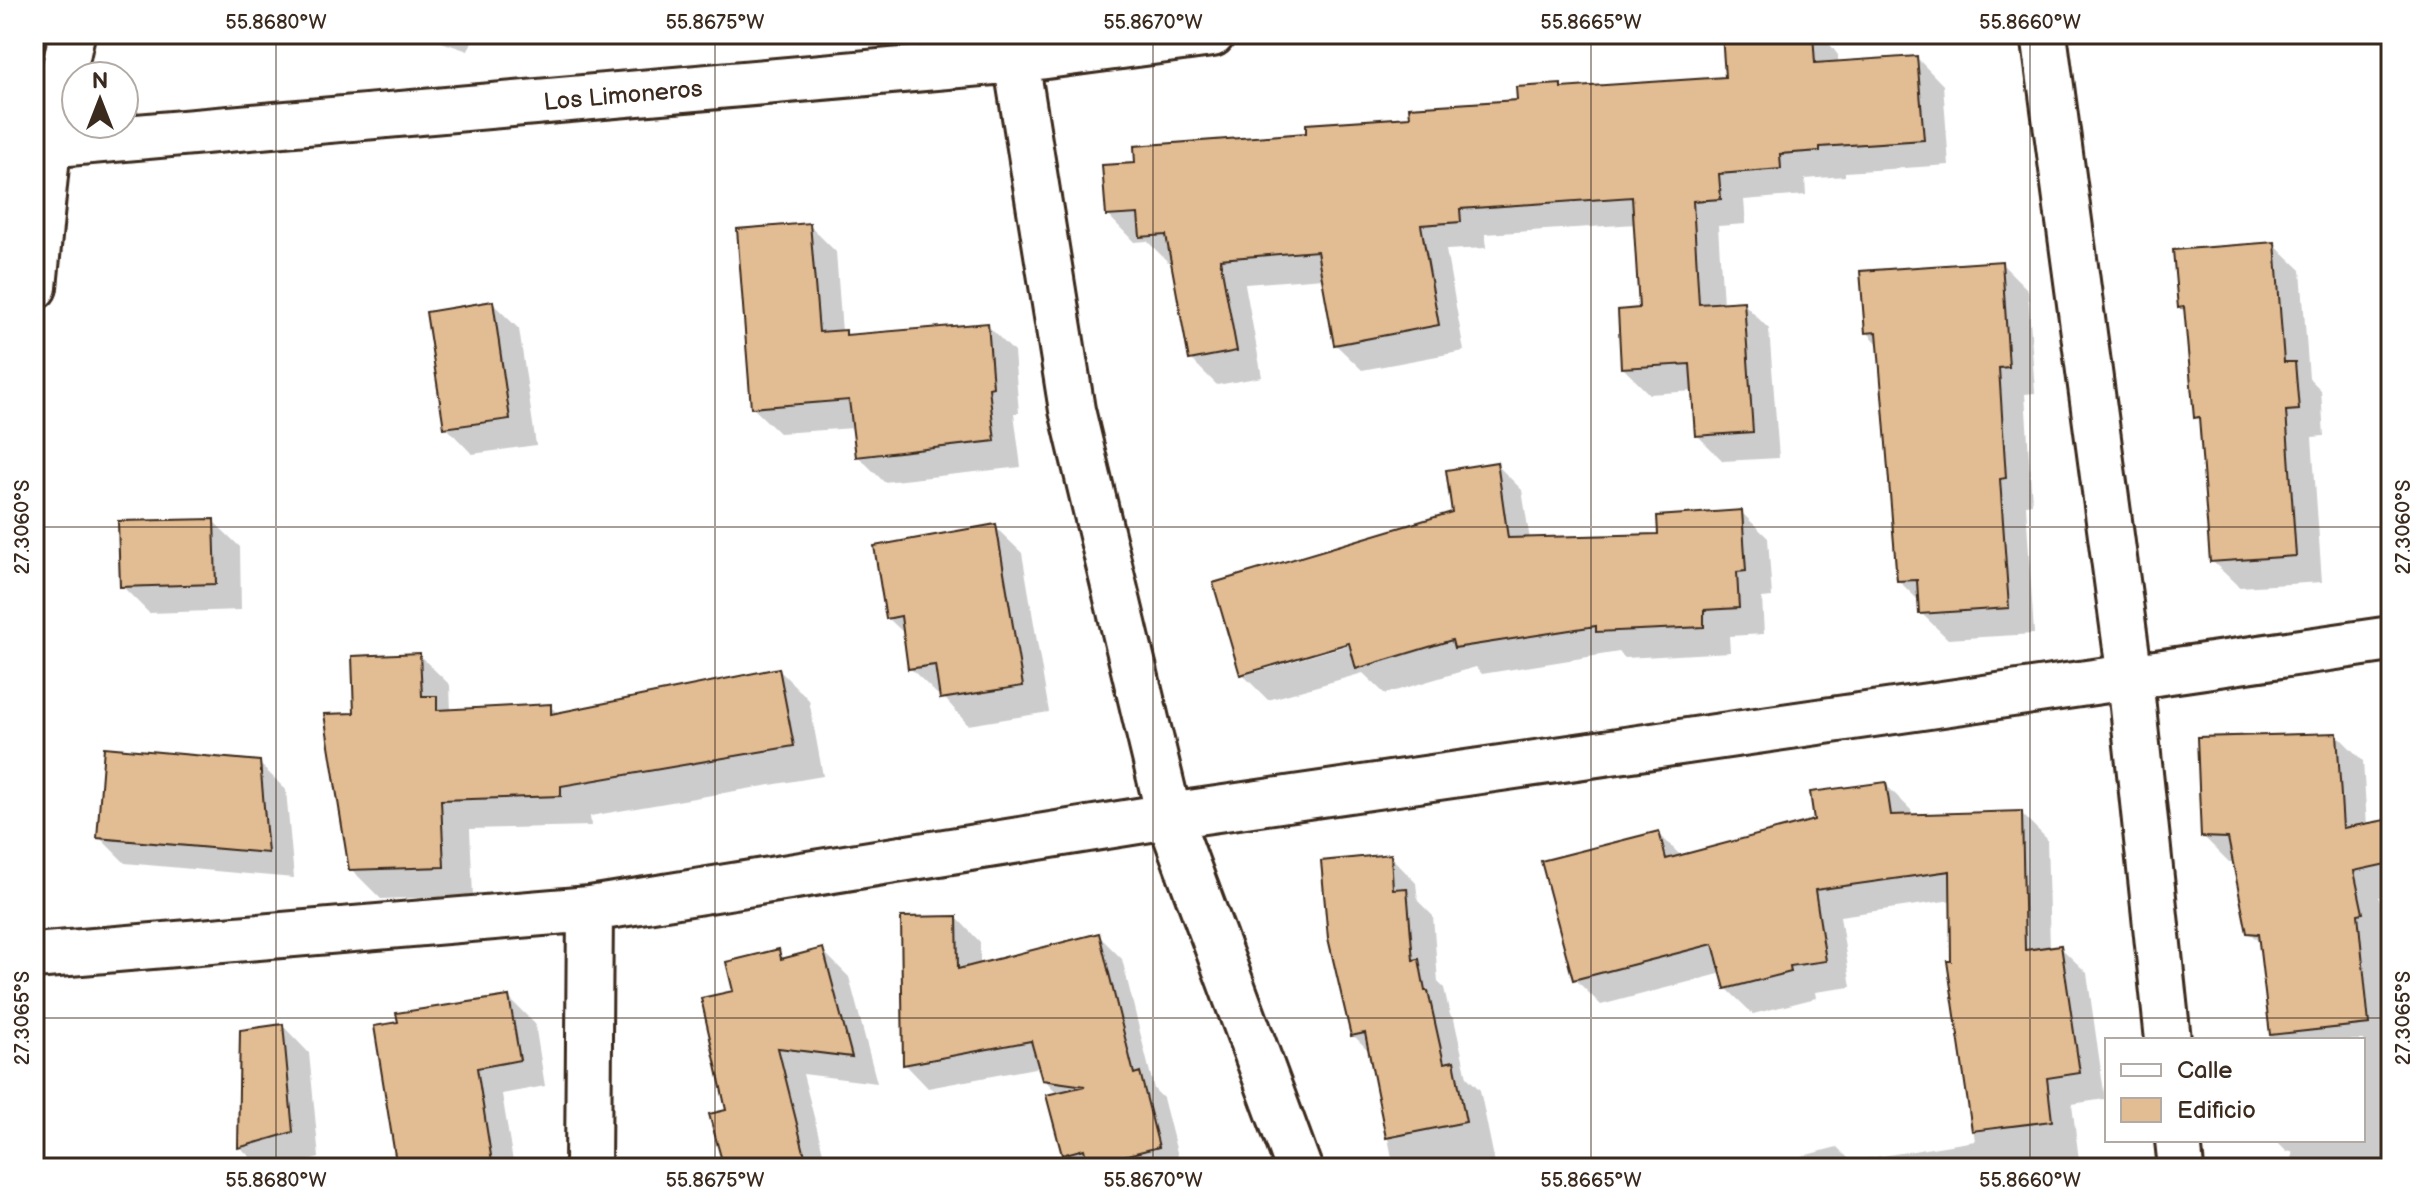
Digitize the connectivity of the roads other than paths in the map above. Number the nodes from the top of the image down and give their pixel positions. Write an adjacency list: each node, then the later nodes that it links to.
1 (72, 34): 5 (street)
2 (1212, 34): 4 (street, Los Limoneros)
3 (2044, 34): 8 (street)
4 (1021, 47): 5 (street, Los Limoneros); 9 (street)
5 (41, 146): 6 (street)
6 (34, 287)
7 (2391, 639): 8 (street)
8 (2130, 678): 9 (street); 12 (street)
9 (1169, 816): 10 (street); 15 (street)
10 (590, 909): 11 (street); 14 (street)
11 (34, 956)
12 (2168, 1038)
13 (2178, 1142): 16 (street)
14 (588, 1168)
15 (1299, 1168)
16 (2181, 1168)

